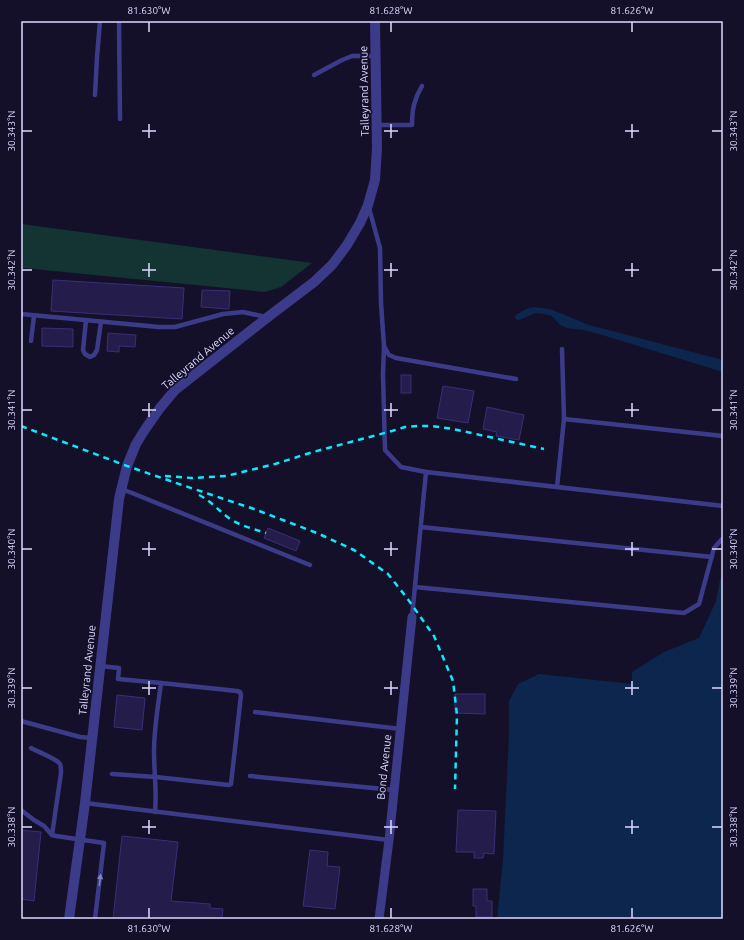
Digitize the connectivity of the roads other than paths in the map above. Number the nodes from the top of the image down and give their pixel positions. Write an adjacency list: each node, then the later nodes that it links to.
1 (100, 21): 7 (lane)
2 (119, 21): 8 (lane)
3 (375, 21): 4 (street, Talleyrand Avenue)
4 (376, 56): 5 (lane); 9 (street, Talleyrand Avenue)
5 (314, 75)
6 (422, 86): 9 (lane)
7 (95, 95)
8 (120, 119)
9 (377, 126): 10 (street, Talleyrand Avenue)
10 (368, 205): 13 (street, Talleyrand Avenue); 17 (lane)
11 (21, 314): 12 (lane)
12 (34, 316): 14 (lane); 16 (lane)
13 (268, 317): 15 (lane); 24 (street, Talleyrand Avenue)
14 (86, 320): 15 (lane); 15 (lane)
15 (101, 322)
16 (31, 341)
17 (384, 346): 19 (lane); 22 (lane)
18 (562, 349): 20 (lane)
19 (516, 380)
20 (564, 419): 21 (lane); 23 (lane)
21 (723, 436)
22 (426, 472): 23 (lane); 26 (lane)
23 (557, 487): 25 (lane)
24 (121, 489): 29 (lane); 32 (street, Talleyrand Avenue)
25 (723, 506)
26 (421, 527): 28 (lane); 30 (lane)
27 (723, 538): 28 (lane)
28 (712, 557): 30 (lane)
29 (310, 565)
30 (415, 587): 31 (lane)
31 (412, 617): 36 (street, Bond Avenue)
32 (100, 666): 33 (lane); 37 (street, Talleyrand Avenue)
33 (161, 683): 41 (lane); 41 (lane)
34 (255, 712): 36 (lane)
35 (22, 720): 37 (lane)
36 (400, 729): 42 (street, Bond Avenue)
37 (92, 738): 43 (street, Talleyrand Avenue)
38 (31, 748): 46 (lane)
39 (112, 774): 41 (lane)
40 (250, 776): 42 (lane)
41 (156, 777): 45 (lane)
42 (394, 790): 48 (street, Bond Avenue)
43 (85, 803): 45 (lane); 47 (street, Talleyrand Avenue)
44 (21, 810): 46 (lane)
45 (156, 812): 48 (lane)
46 (52, 835): 47 (lane)
47 (80, 840): 49 (street, Talleyrand Avenue); 50 (lane, one-way to 47)
48 (389, 840): 51 (street, Bond Avenue)
49 (69, 919)
50 (95, 919)
51 (379, 919)

